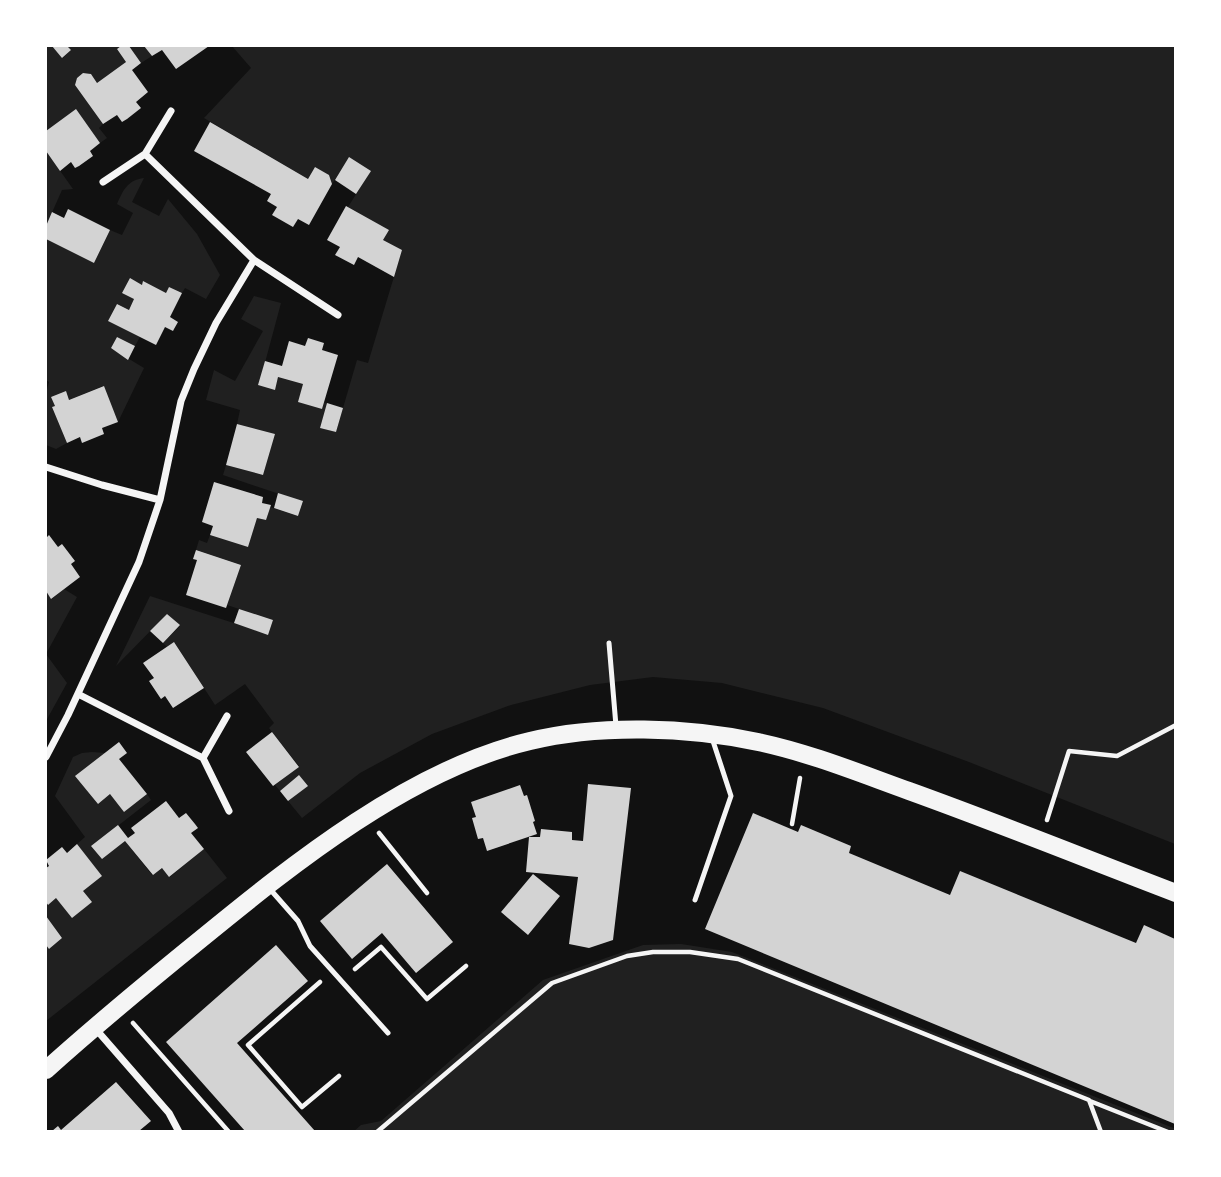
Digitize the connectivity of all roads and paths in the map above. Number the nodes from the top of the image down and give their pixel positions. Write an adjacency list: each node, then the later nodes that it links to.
1 (172, 111): 2 (street)
2 (145, 154): 3 (street); 4 (street)
3 (103, 182)
4 (254, 260): 5 (street); 7 (street)
5 (338, 315)
6 (46, 467): 7 (street)
7 (160, 500): 9 (street)
8 (609, 643): 12 (lane)
9 (78, 694): 15 (street); 16 (street)
10 (227, 716): 16 (street)
11 (1175, 725): 20 (path)
12 (616, 729): 13 (main road); 18 (main road)
13 (711, 735): 14 (main road); 24 (lane)
14 (805, 753): 19 (path); 20 (main road)
15 (46, 757)
16 (203, 758): 17 (street)
17 (229, 811)
18 (366, 816): 21 (main road); 22 (path)
19 (792, 824)
20 (1041, 841): 23 (main road)
21 (267, 886): 26 (lane); 28 (main road)
22 (427, 893)
23 (1175, 893)
24 (695, 900)
25 (466, 966): 27 (path)
26 (333, 972): 27 (lane); 32 (path)
27 (341, 981): 30 (lane)
28 (118, 1007): 29 (main road); 35 (path)
29 (94, 1027): 31 (main road); 34 (street)
30 (388, 1033)
31 (46, 1070)
32 (339, 1076)
33 (1089, 1100): 36 (path); 37 (path); 38 (path)
34 (179, 1132)
35 (229, 1132)
36 (377, 1132)
37 (1101, 1132)
38 (1168, 1132)

